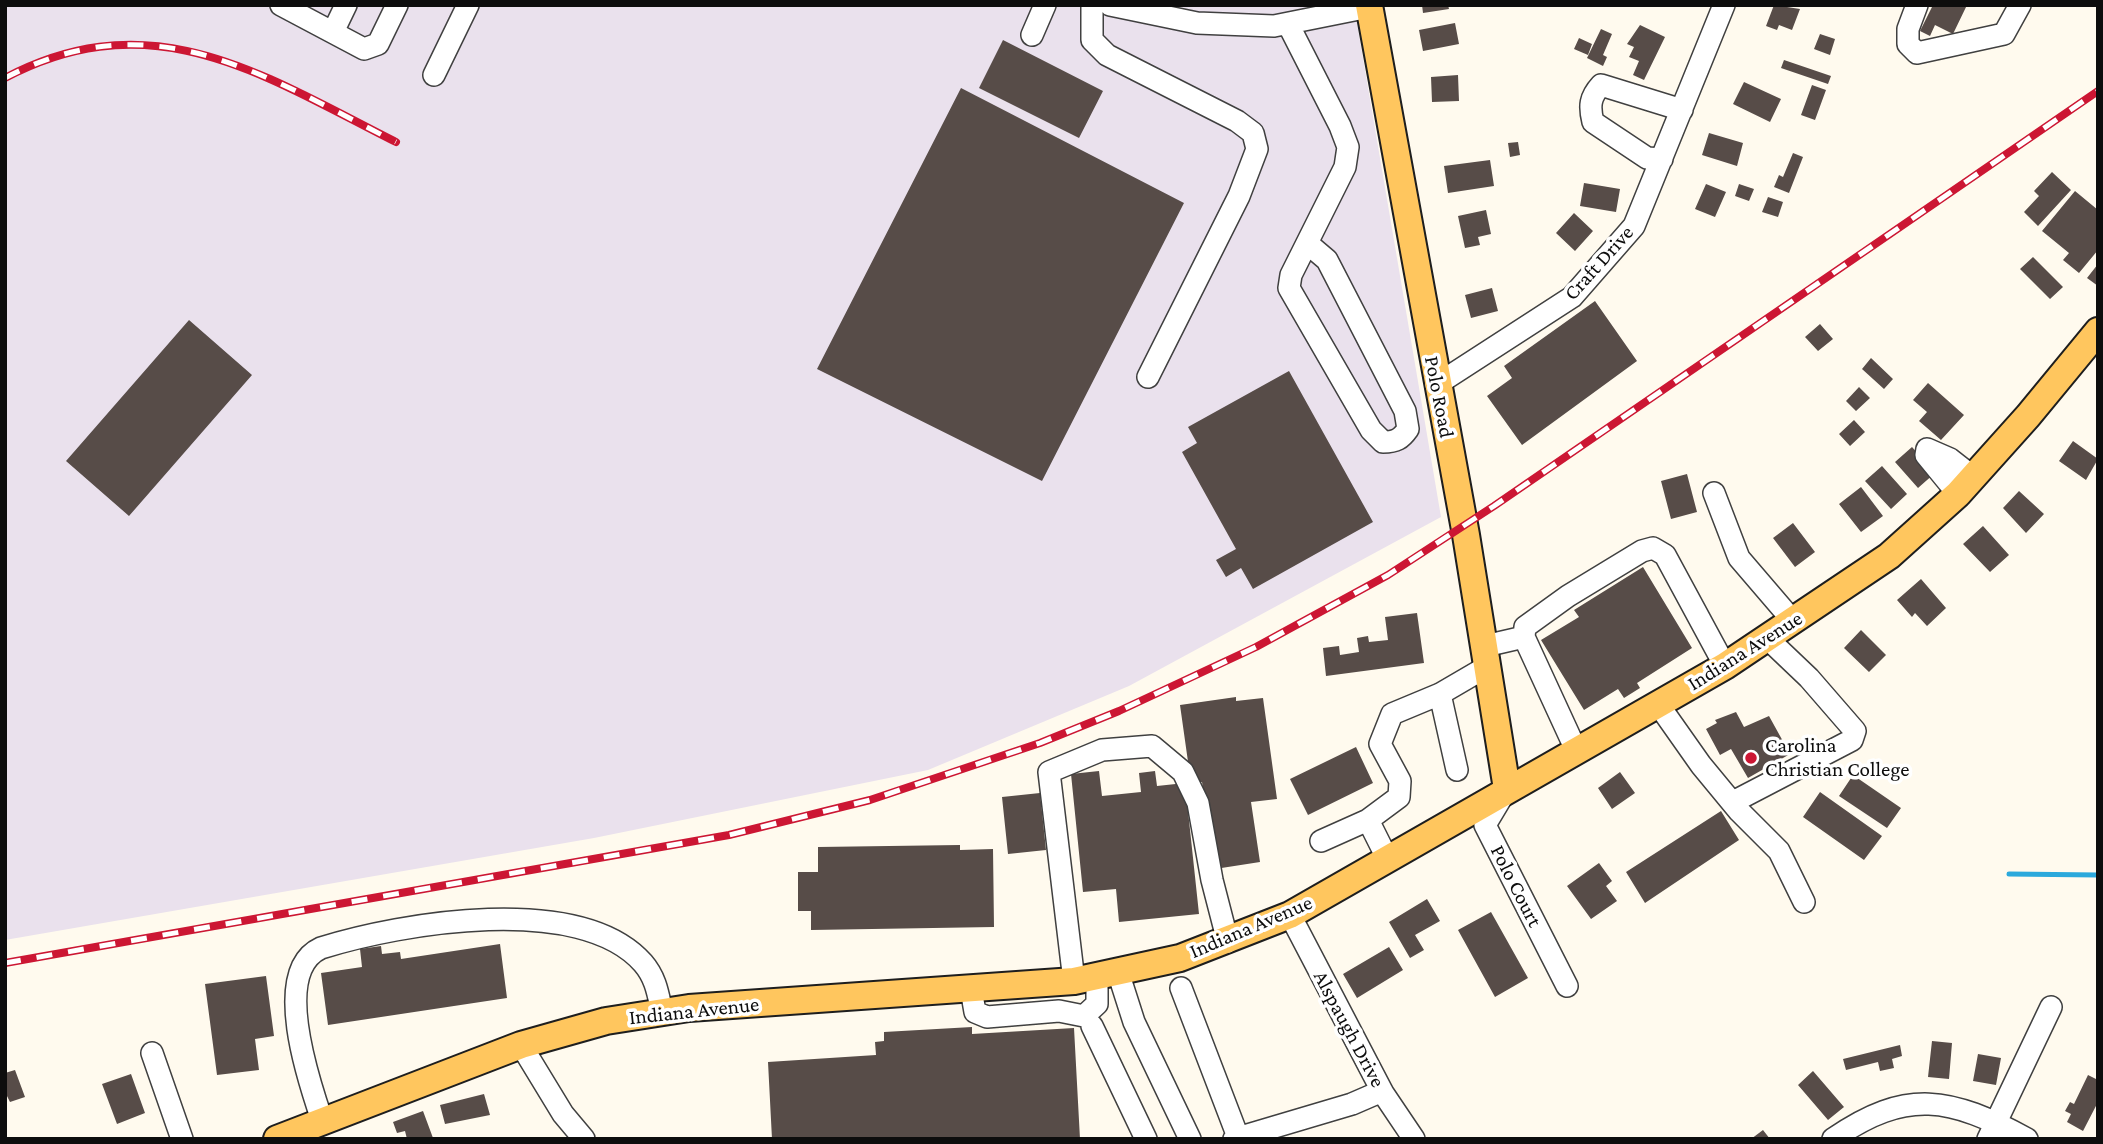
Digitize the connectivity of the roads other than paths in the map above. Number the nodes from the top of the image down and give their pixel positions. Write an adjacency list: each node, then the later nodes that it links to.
1 (346, 5): 13 (street)
2 (397, 5): 13 (street)
3 (468, 5): 15 (street)
4 (1045, 5): 14 (street)
5 (1091, 5): 20 (street)
6 (1110, 5): 12 (street)
7 (1724, 5): 16 (street, Craft Drive)
8 (1917, 5): 9 (street)
9 (2020, 5)
10 (1369, 6): 12 (street); 21 (main road, Polo Road)
11 (291, 8): 13 (street)
12 (1287, 24): 18 (street)
13 (332, 33)
14 (1032, 35)
15 (434, 75)
16 (1682, 110): 17 (street, Craft Drive); 17 (street)
17 (1662, 159): 21 (street, Craft Drive)
18 (1307, 243): 18 (street)
19 (2097, 333): 23 (main road, Indiana Avenue)
20 (1148, 377)
21 (1436, 385): 26 (main road, Polo Road)
22 (1714, 494): 23 (street)
23 (1793, 621): 25 (main road, Indiana Avenue)
24 (1524, 637): 26 (street); 27 (street); 30 (street)
25 (1767, 638): 27 (main road, Indiana Avenue); 33 (street)
26 (1486, 656): 28 (street); 32 (main road, Polo Road)
27 (1726, 666): 29 (main road, Indiana Avenue)
28 (1440, 694): 31 (street); 34 (street)
29 (1658, 704): 30 (main road, Indiana Avenue); 33 (street)
30 (1576, 750): 32 (main road, Indiana Avenue)
31 (1457, 770)
32 (1507, 789): 36 (main road, Indiana Avenue); 41 (street, Polo Court)
33 (1733, 802): 37 (street)
34 (1368, 820): 35 (street); 36 (street)
35 (1321, 841)
36 (1387, 858): 38 (main road, Indiana Avenue)
37 (1804, 902)
38 (1290, 915): 39 (main road, Indiana Avenue); 49 (street, Alspaugh Drive)
39 (1227, 942): 40 (main road, Indiana Avenue); 40 (street)
40 (1096, 976): 43 (main road, Indiana Avenue); 43 (street); 57 (street)
41 (1567, 986)
42 (1181, 988): 52 (street)
43 (971, 989): 45 (main road, Indiana Avenue)
44 (2051, 1007): 51 (street)
45 (662, 1012): 47 (main road, Indiana Avenue); 50 (street)
46 (1092, 1026): 56 (street)
47 (521, 1045): 50 (main road, Indiana Avenue); 55 (street)
48 (152, 1053): 53 (street)
49 (1381, 1091): 52 (street); 58 (street, Alspaugh Drive)
50 (322, 1120): 54 (main road, Indiana Avenue)
51 (1993, 1131): 59 (street); 60 (street)
52 (1236, 1138)
53 (182, 1139)
54 (277, 1139)
55 (584, 1139)
56 (1146, 1139)
57 (1190, 1139)
58 (1413, 1139)
59 (1833, 1139)
60 (2027, 1139)

